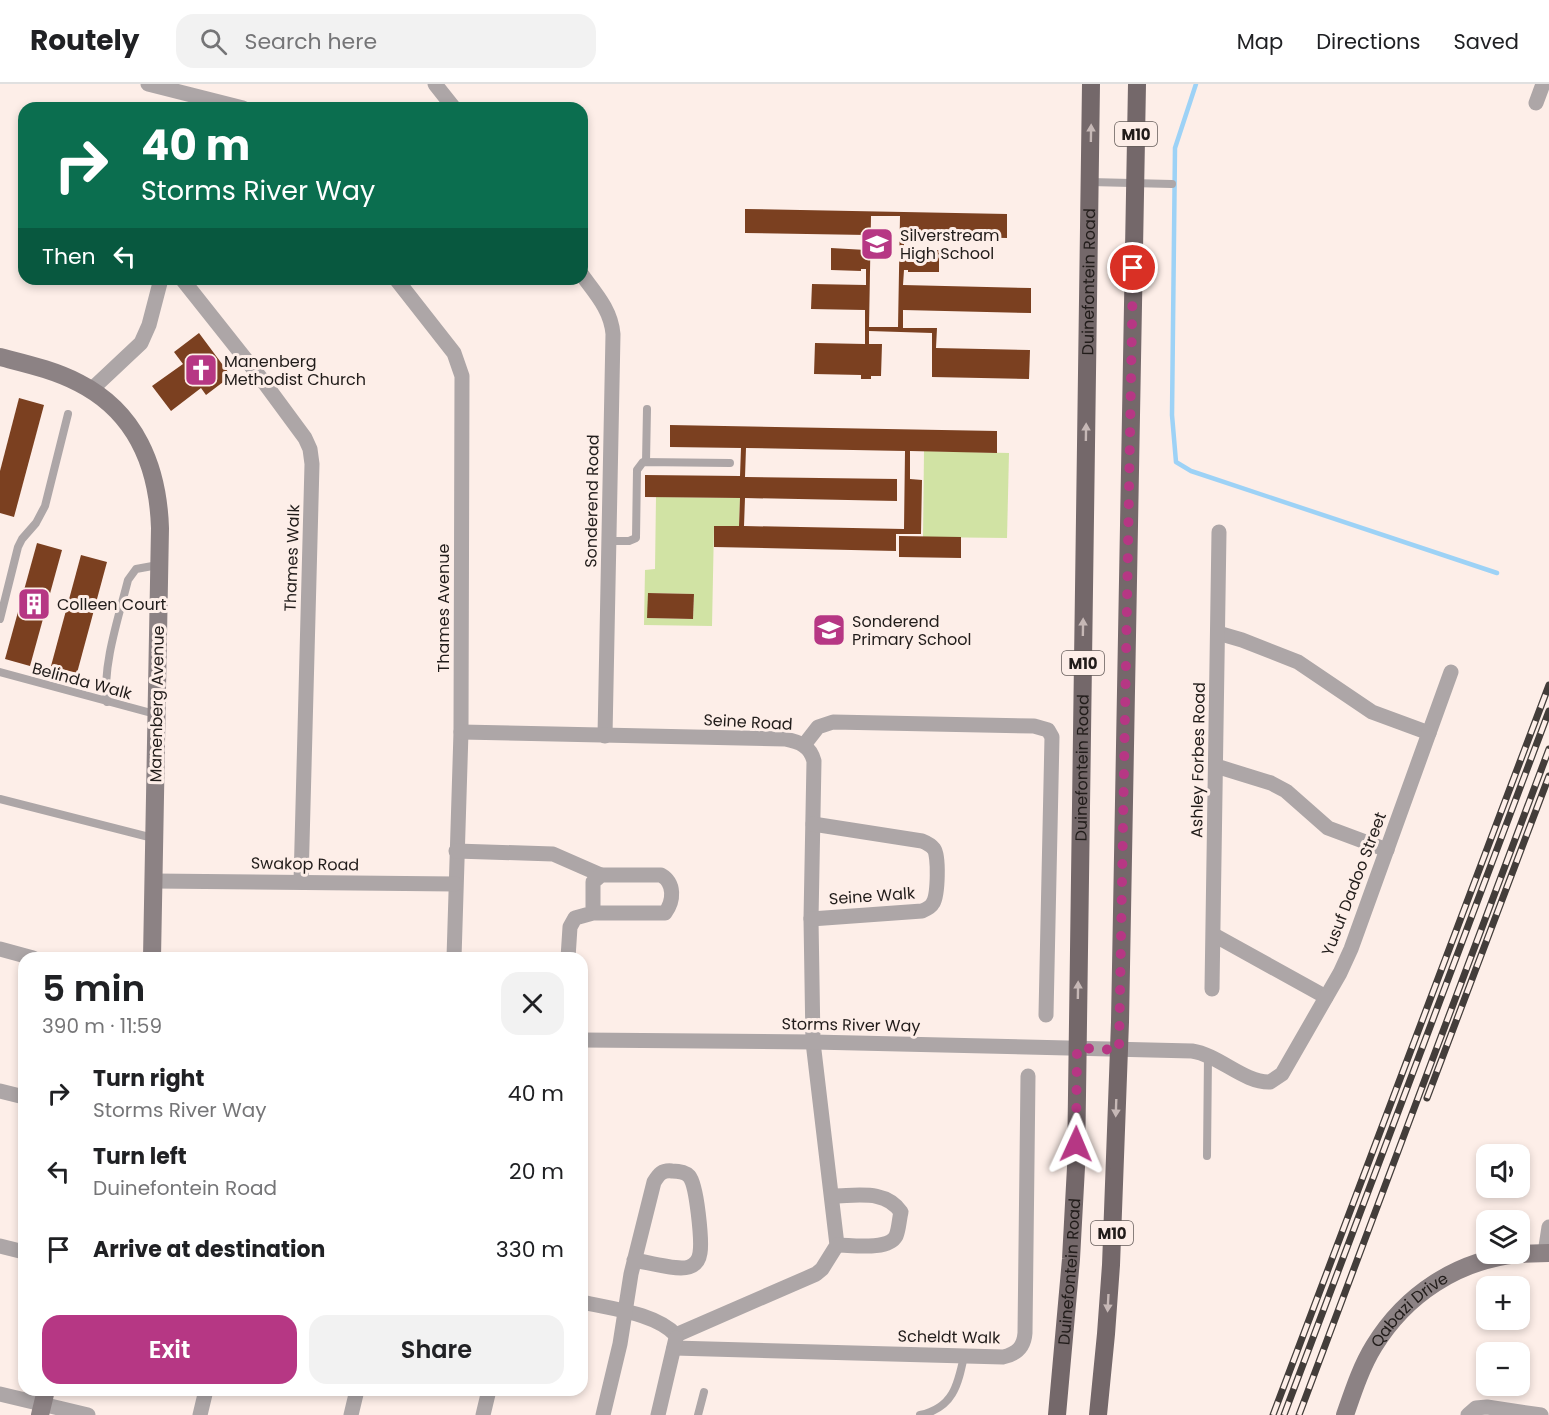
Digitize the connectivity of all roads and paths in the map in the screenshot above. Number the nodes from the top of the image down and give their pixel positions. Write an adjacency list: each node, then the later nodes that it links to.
1 (148, 84): 6 (street)
2 (435, 84): 7 (street)
3 (1091, 84): 9 (main road, Duinefontein Road / M10, one-way to 3)
4 (1137, 84): 10 (main road, M10)
5 (1543, 84): 8 (street)
6 (201, 102)
7 (449, 102)
8 (1536, 103)
9 (1090, 182): 10 (lane); 58 (main road, Duinefontein Road / M10, one-way to 9)
10 (1135, 183): 11 (lane); 59 (main road, M10)
11 (1172, 184)
12 (588, 283): 23 (street, Sonderend Road)
13 (159, 285): 17 (street)
14 (187, 285): 43 (street, Thames Walk)
15 (401, 285): 31 (street, Thames Avenue)
16 (0, 357): 17 (street, Manenberg Avenue)
17 (91, 390): 24 (street, Manenberg Avenue)
18 (647, 409): 20 (lane)
19 (68, 414): 25 (lane)
20 (646, 462): 21 (lane); 23 (lane)
21 (730, 464)
22 (1219, 532): 26 (street, Ashley Forbes Road)
23 (609, 541): 33 (street, Sonderend Road)
24 (159, 564): 29 (lane); 30 (street, Manenberg Avenue)
25 (0, 619)
26 (1218, 633): 32 (street); 35 (street, Ashley Forbes Road)
27 (1451, 672): 32 (street, Yusuf Dadoo Street)
28 (1, 675): 29 (lane, Belinda Walk)
29 (107, 702): 30 (lane, Belinda Walk)
30 (157, 715): 38 (street, Manenberg Avenue)
31 (461, 732): 33 (street, Seine Road); 40 (street, Thames Avenue)
32 (1429, 733): 39 (street, Yusuf Dadoo Street)
33 (605, 736): 34 (street, Seine Road)
34 (804, 745): 37 (street, Seine Road); 55 (street)
35 (1216, 766): 39 (street); 47 (street, Ashley Forbes Road)
36 (0, 799): 38 (lane)
37 (813, 824): 46 (street, Seine Road); 46 (street, Seine Walk)
38 (154, 838): 42 (street, Manenberg Avenue)
39 (1387, 850): 54 (street, Yusuf Dadoo Street)
40 (456, 851): 41 (street); 44 (street, Thames Avenue)
41 (601, 874): 45 (street); 45 (street)
42 (154, 881): 43 (street, Swakop Road); 49 (street, Manenberg Avenue)
43 (301, 882): 44 (street, Swakop Road)
44 (455, 884): 50 (street, Thames Avenue)
45 (593, 913): 51 (street)
46 (811, 919): 57 (street, Seine Road)
47 (1214, 935): 53 (street, Ashley Forbes Road); 54 (street)
48 (0, 950): 52 (street)
49 (152, 952)
50 (454, 952)
51 (568, 952)
52 (18, 954)
53 (1212, 989)
54 (1326, 997): 60 (street, Yusuf Dadoo Street)
55 (1046, 1016)
56 (588, 1040): 57 (street, Storms River Way)
57 (813, 1042): 58 (street, Storms River Way); 65 (street, Seine Road)
58 (1077, 1048): 59 (street, Storms River Way); 92 (main road, Duinefontein Road / M10)
59 (1119, 1050): 60 (street, Yusuf Dadoo Street); 93 (main road, M10, one-way to 93)
60 (1208, 1055): 64 (lane)
61 (1028, 1076): 77 (street, Scheldt Walk)
62 (0, 1091): 63 (street)
63 (18, 1096)
64 (1207, 1156)
65 (832, 1196): 67 (street, Seine Road); 67 (street)
66 (1549, 1227): 70 (street)
67 (837, 1245): 76 (street)
68 (0, 1246): 69 (street)
69 (18, 1250)
70 (1547, 1253): 71 (street, Qabazi Drive)
71 (1530, 1254)
72 (634, 1260): 72 (street); 75 (street)
73 (1476, 1264): 94 (street, Qabazi Drive)
74 (588, 1303): 75 (street)
75 (626, 1312): 76 (street); 88 (street)
76 (675, 1342): 77 (street, Scheldt Walk); 89 (street)
77 (964, 1356): 91 (lane)
78 (704, 1392): 90 (lane)
79 (0, 1394): 83 (street)
80 (205, 1396): 85 (street)
81 (356, 1396): 86 (street)
82 (488, 1396): 87 (street)
83 (43, 1403): 84 (street)
84 (88, 1415)
85 (200, 1415)
86 (351, 1415)
87 (483, 1415)
88 (603, 1415)
89 (658, 1415)
90 (698, 1415)
91 (920, 1415)
92 (1057, 1415)
93 (1098, 1415)
94 (1344, 1415)
95 (1468, 1415): 96 (street)
96 (1540, 1415)

